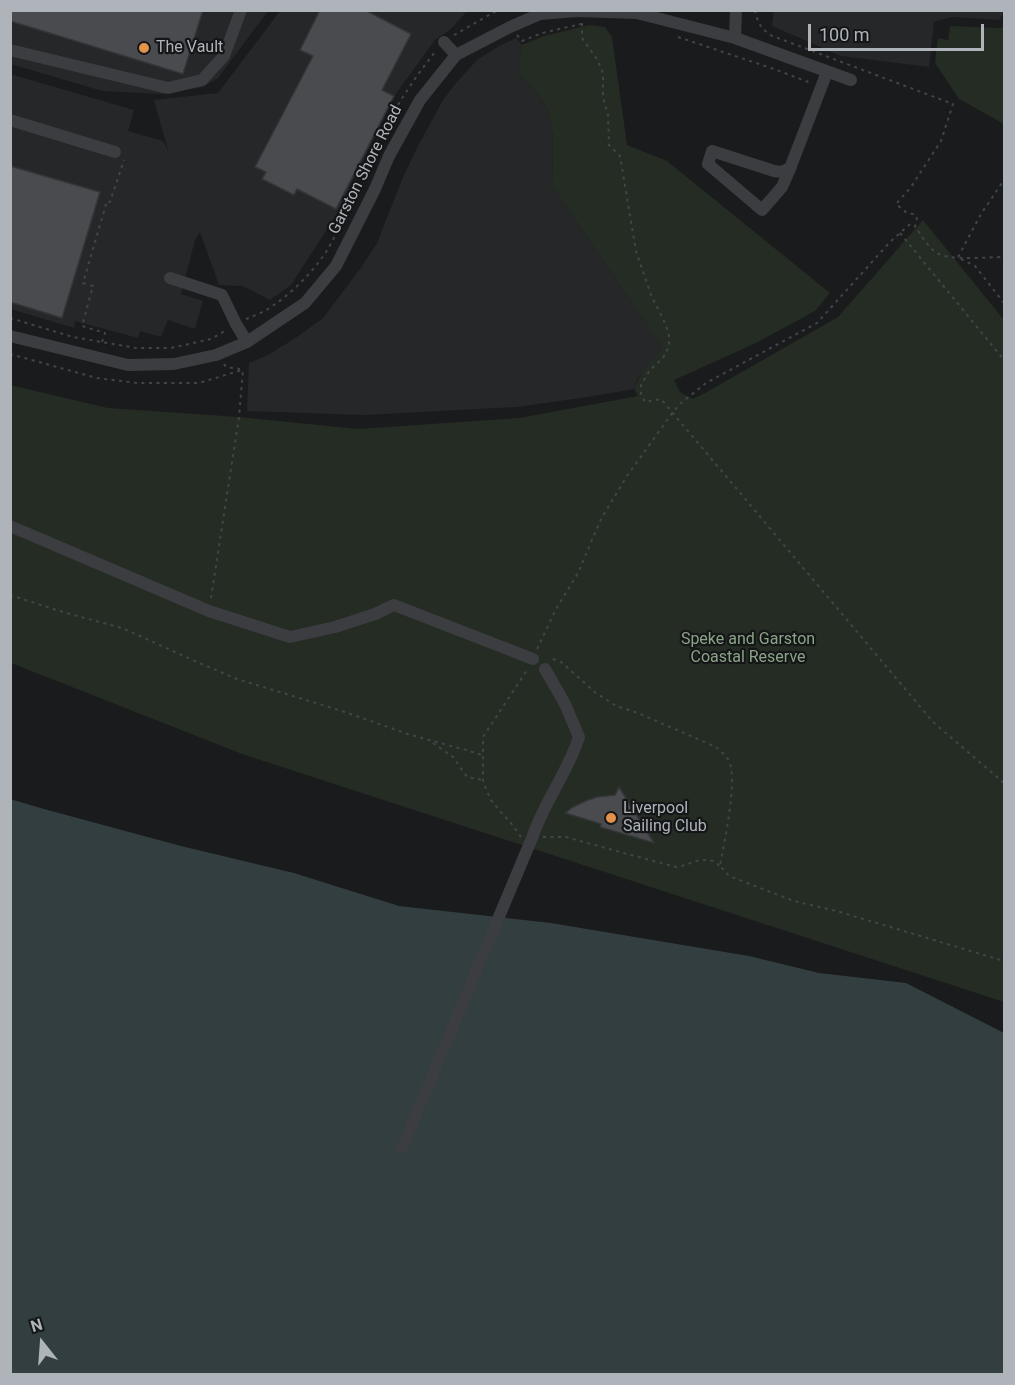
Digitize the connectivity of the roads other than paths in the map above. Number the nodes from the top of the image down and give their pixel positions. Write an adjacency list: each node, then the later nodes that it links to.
1 (241, 10): 6 (street)
2 (736, 10): 4 (street)
3 (577, 11): 4 (street, Garston Shore Road); 7 (street, Garston Shore Road)
4 (735, 38): 8 (street, Garston Shore Road)
5 (444, 42): 7 (street)
6 (10, 50)
7 (456, 55): 15 (street, Garston Shore Road)
8 (827, 72): 9 (street, Garston Shore Road); 12 (street)
9 (851, 80)
10 (10, 120): 11 (street)
11 (120, 155)
12 (790, 169): 12 (street)
13 (170, 278): 15 (street)
14 (10, 336): 15 (street, Garston Shore Road)
15 (247, 342)
16 (10, 526): 17 (street)
17 (533, 660)
18 (545, 669): 19 (street)
19 (402, 1148)

